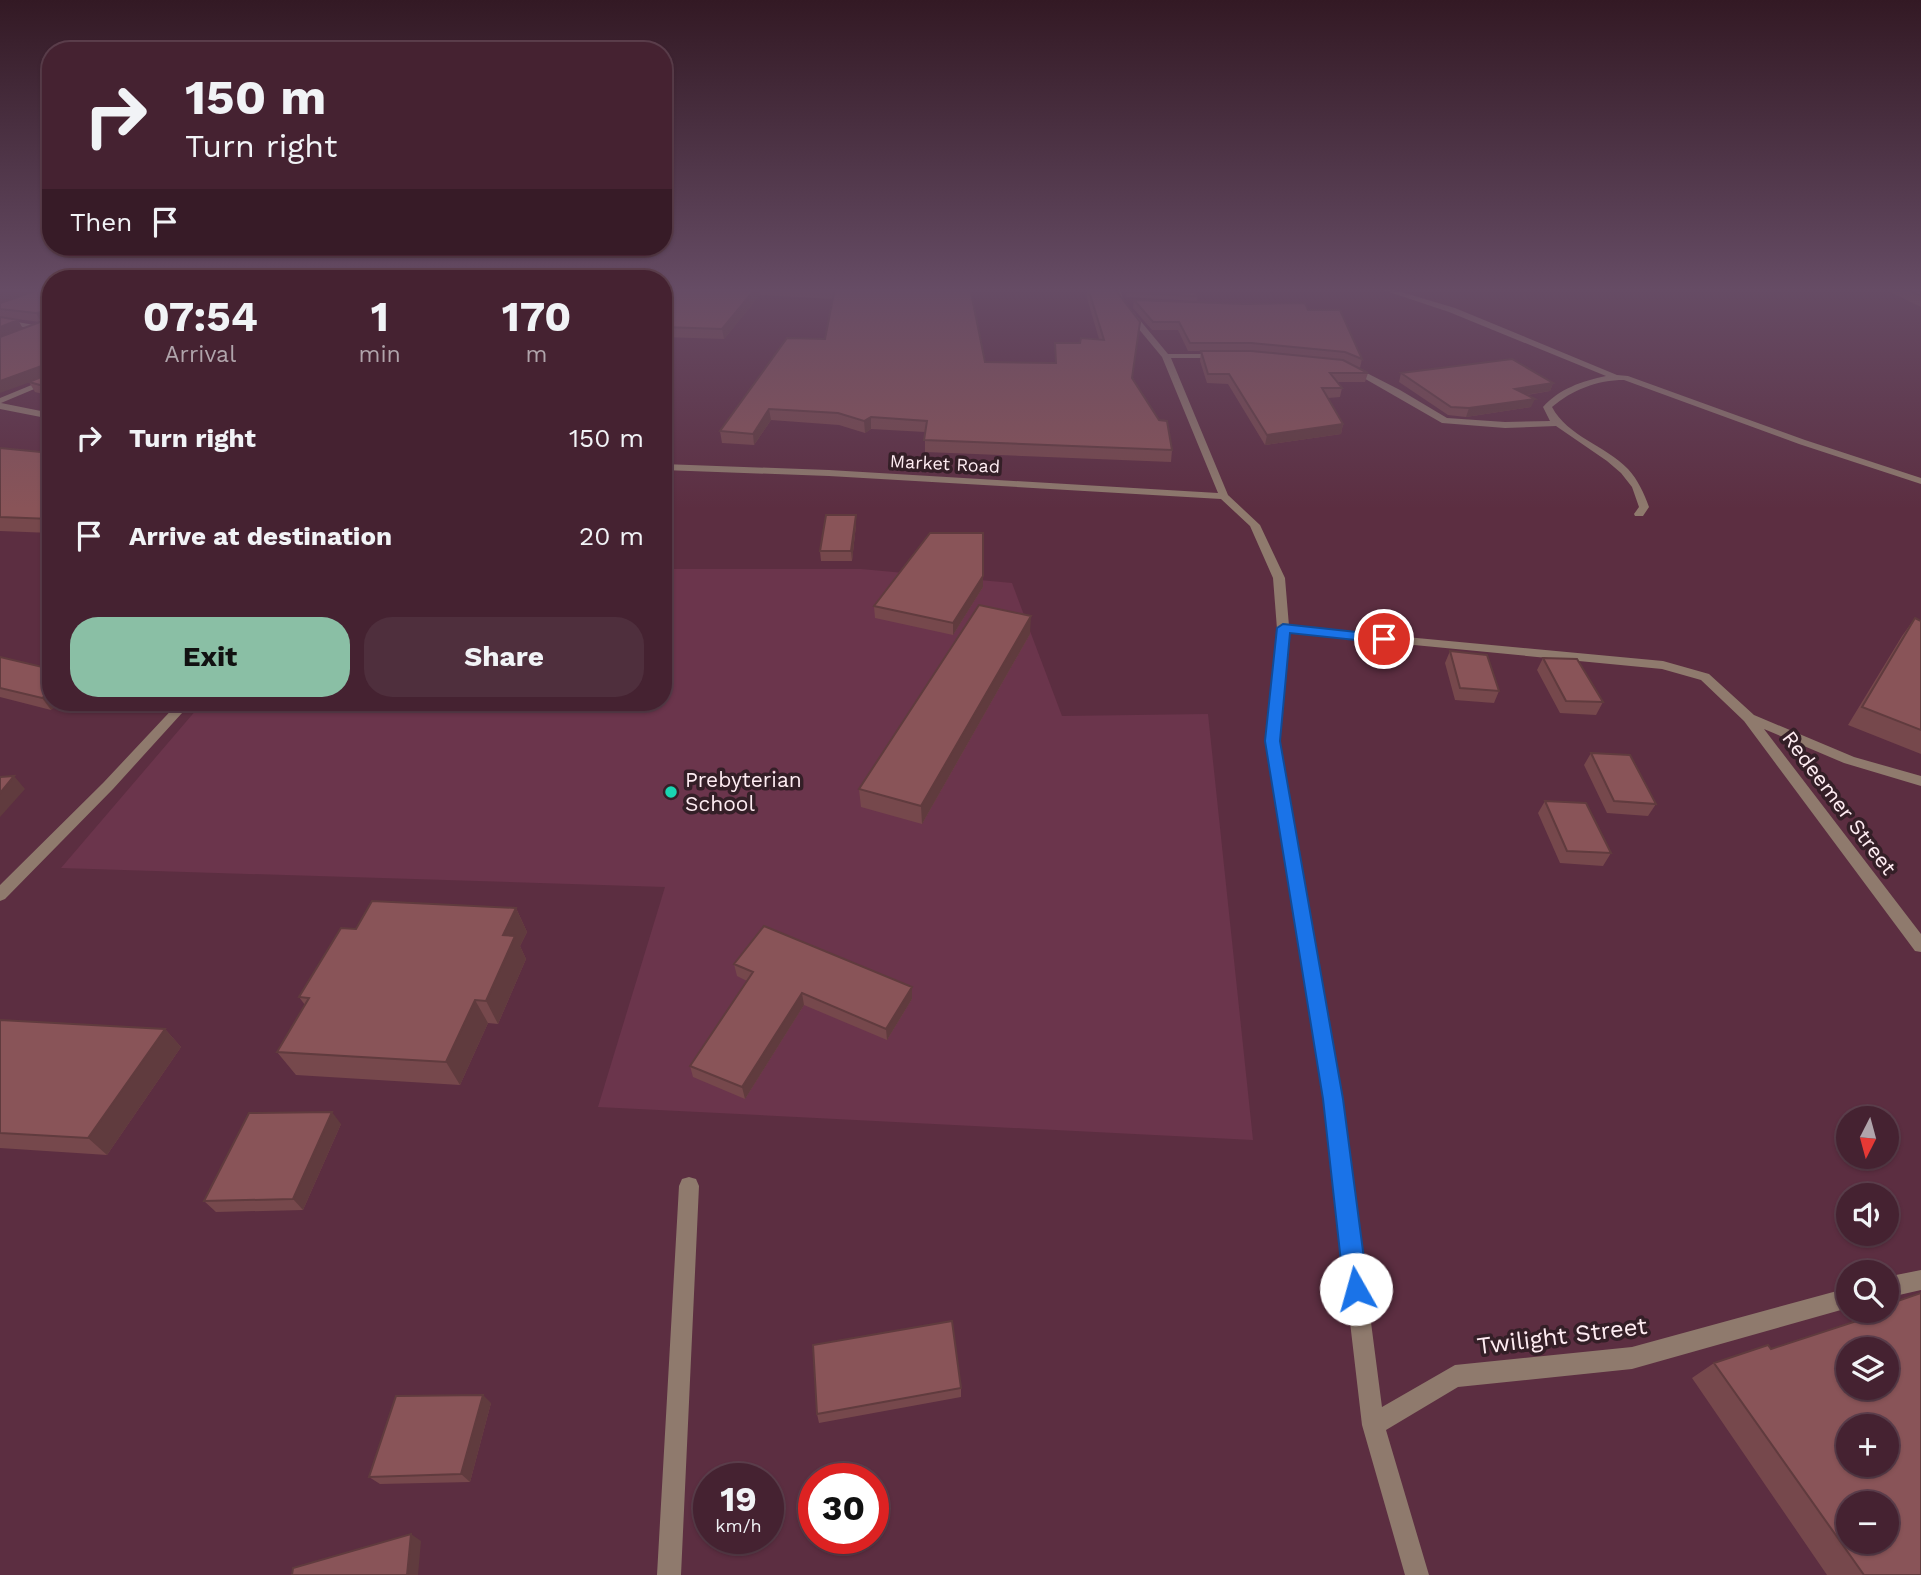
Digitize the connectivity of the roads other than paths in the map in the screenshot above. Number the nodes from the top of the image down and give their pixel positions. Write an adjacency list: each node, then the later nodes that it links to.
1 (1169, 362): 11 (street)
2 (1578, 362): 4 (street)
3 (1343, 365): 8 (street)
4 (1614, 376): 8 (street); 10 (street)
5 (42, 383): 6 (street)
6 (0, 404): 7 (street)
7 (42, 414)
8 (1559, 423): 12 (street)
9 (672, 467): 11 (street, Market Road)
10 (1921, 481)
11 (1224, 496): 13 (street)
12 (1639, 513)
13 (1283, 628): 15 (street); 23 (street)
14 (178, 711): 17 (street)
15 (1749, 718): 16 (street); 18 (street, Redeemer Street)
16 (1921, 781)
17 (0, 895)
18 (1921, 946)
19 (689, 1186): 24 (street)
20 (1921, 1280): 21 (street)
21 (1899, 1285)
22 (1836, 1301): 23 (street, Twilight Street)
23 (1373, 1425): 25 (street)
24 (669, 1575)
25 (1417, 1575)

